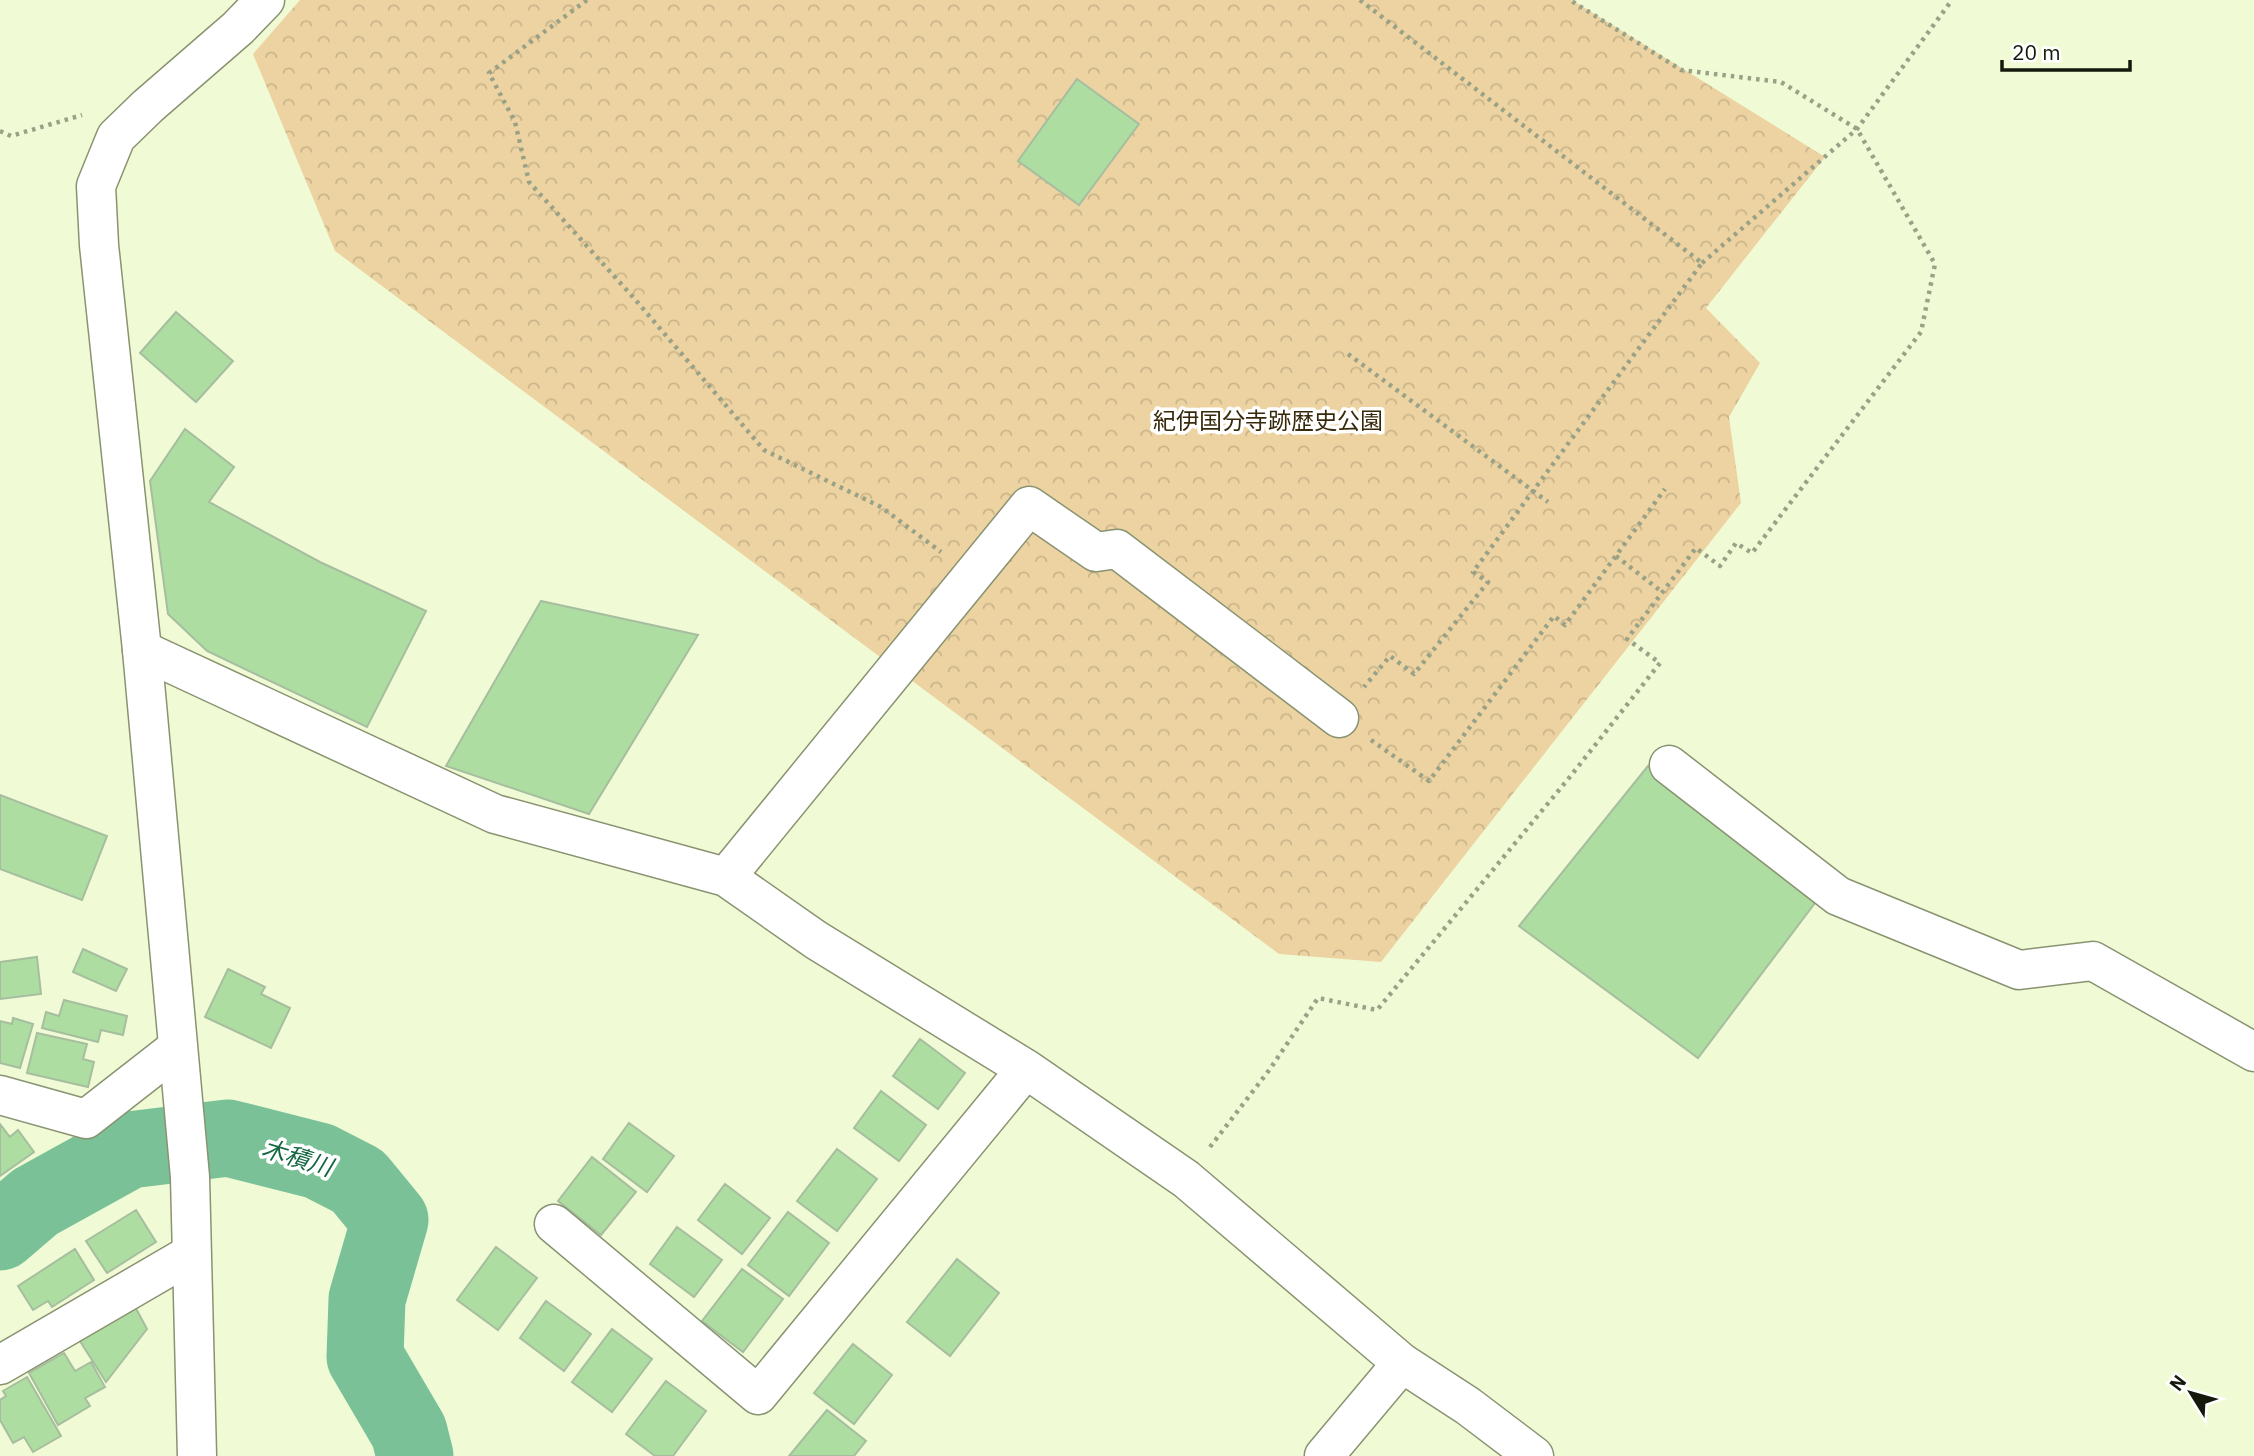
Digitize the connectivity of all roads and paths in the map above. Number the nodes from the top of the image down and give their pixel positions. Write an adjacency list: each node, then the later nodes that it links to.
1 (265, 0): 17 (street)
2 (587, 0): 15 (path)
3 (1360, 0): 9 (path)
4 (1570, 0): 7 (path)
5 (1952, 0): 7 (path)
6 (93, 111): 8 (path)
7 (1857, 129): 9 (path); 16 (path)
8 (0, 131)
9 (1702, 263): 12 (path)
10 (1348, 354): 12 (path)
11 (1665, 489): 14 (path)
12 (1533, 491): 13 (path); 18 (path)
13 (1548, 502)
14 (1616, 556): 16 (path); 18 (path)
15 (972, 576): 18 (street); 20 (street)
16 (1662, 592): 25 (path)
17 (142, 650): 20 (street); 21 (street)
18 (1339, 718)
19 (1669, 765): 22 (street)
20 (726, 877): 23 (street)
21 (177, 1048): 24 (street); 27 (street)
22 (2254, 1052)
23 (1026, 1069): 25 (street); 26 (street)
24 (0, 1095)
25 (1186, 1179): 28 (street)
26 (554, 1224)
27 (191, 1254): 29 (street); 30 (street)
28 (1402, 1363): 31 (street); 32 (street)
29 (0, 1365)
30 (197, 1456)
31 (1324, 1456)
32 (1534, 1456)

